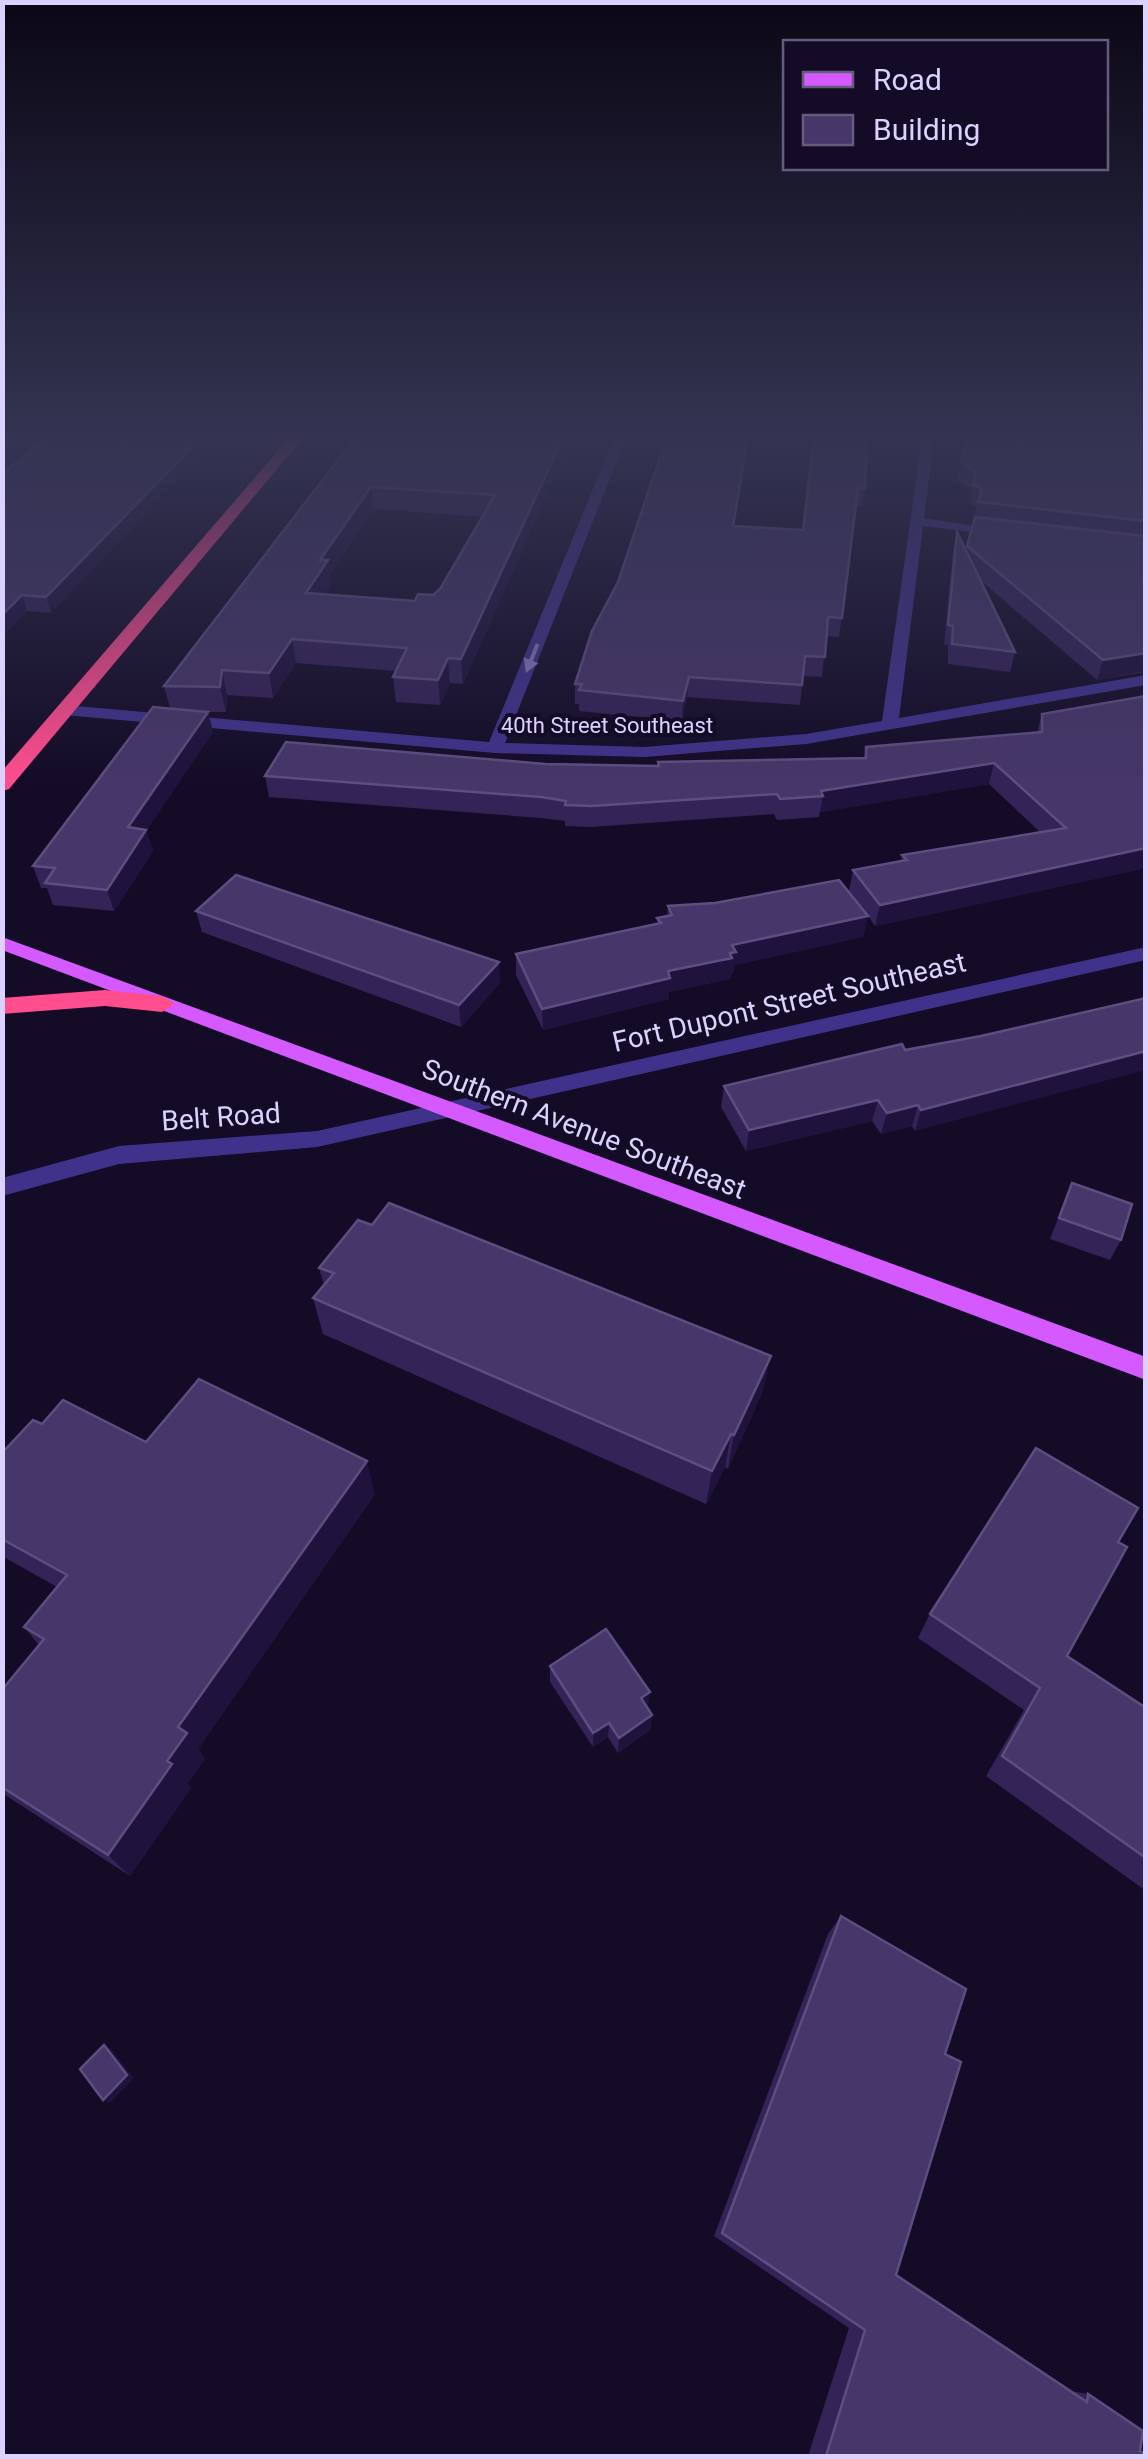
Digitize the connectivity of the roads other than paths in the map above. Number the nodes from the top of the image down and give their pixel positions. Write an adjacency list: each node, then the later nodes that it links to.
1 (198, 553): 5 (highway)
2 (574, 553): 7 (street, one-way to 7)
3 (913, 553): 6 (street)
4 (1146, 680): 6 (street, 40th Street Southeast)
5 (64, 710): 7 (street, 40th Street Southeast); 8 (highway)
6 (890, 725): 7 (street, 40th Street Southeast)
7 (495, 748)
8 (2, 785)
9 (2, 943): 11 (main road, Southern Avenue Southeast)
10 (1146, 952): 13 (street, Fort Dupont Street Southeast)
11 (162, 1004): 12 (highway); 13 (main road, Southern Avenue Southeast)
12 (2, 1006)
13 (446, 1110): 14 (street, Belt Road); 15 (main road, Southern Avenue Southeast)
14 (2, 1186)
15 (1146, 1369)

